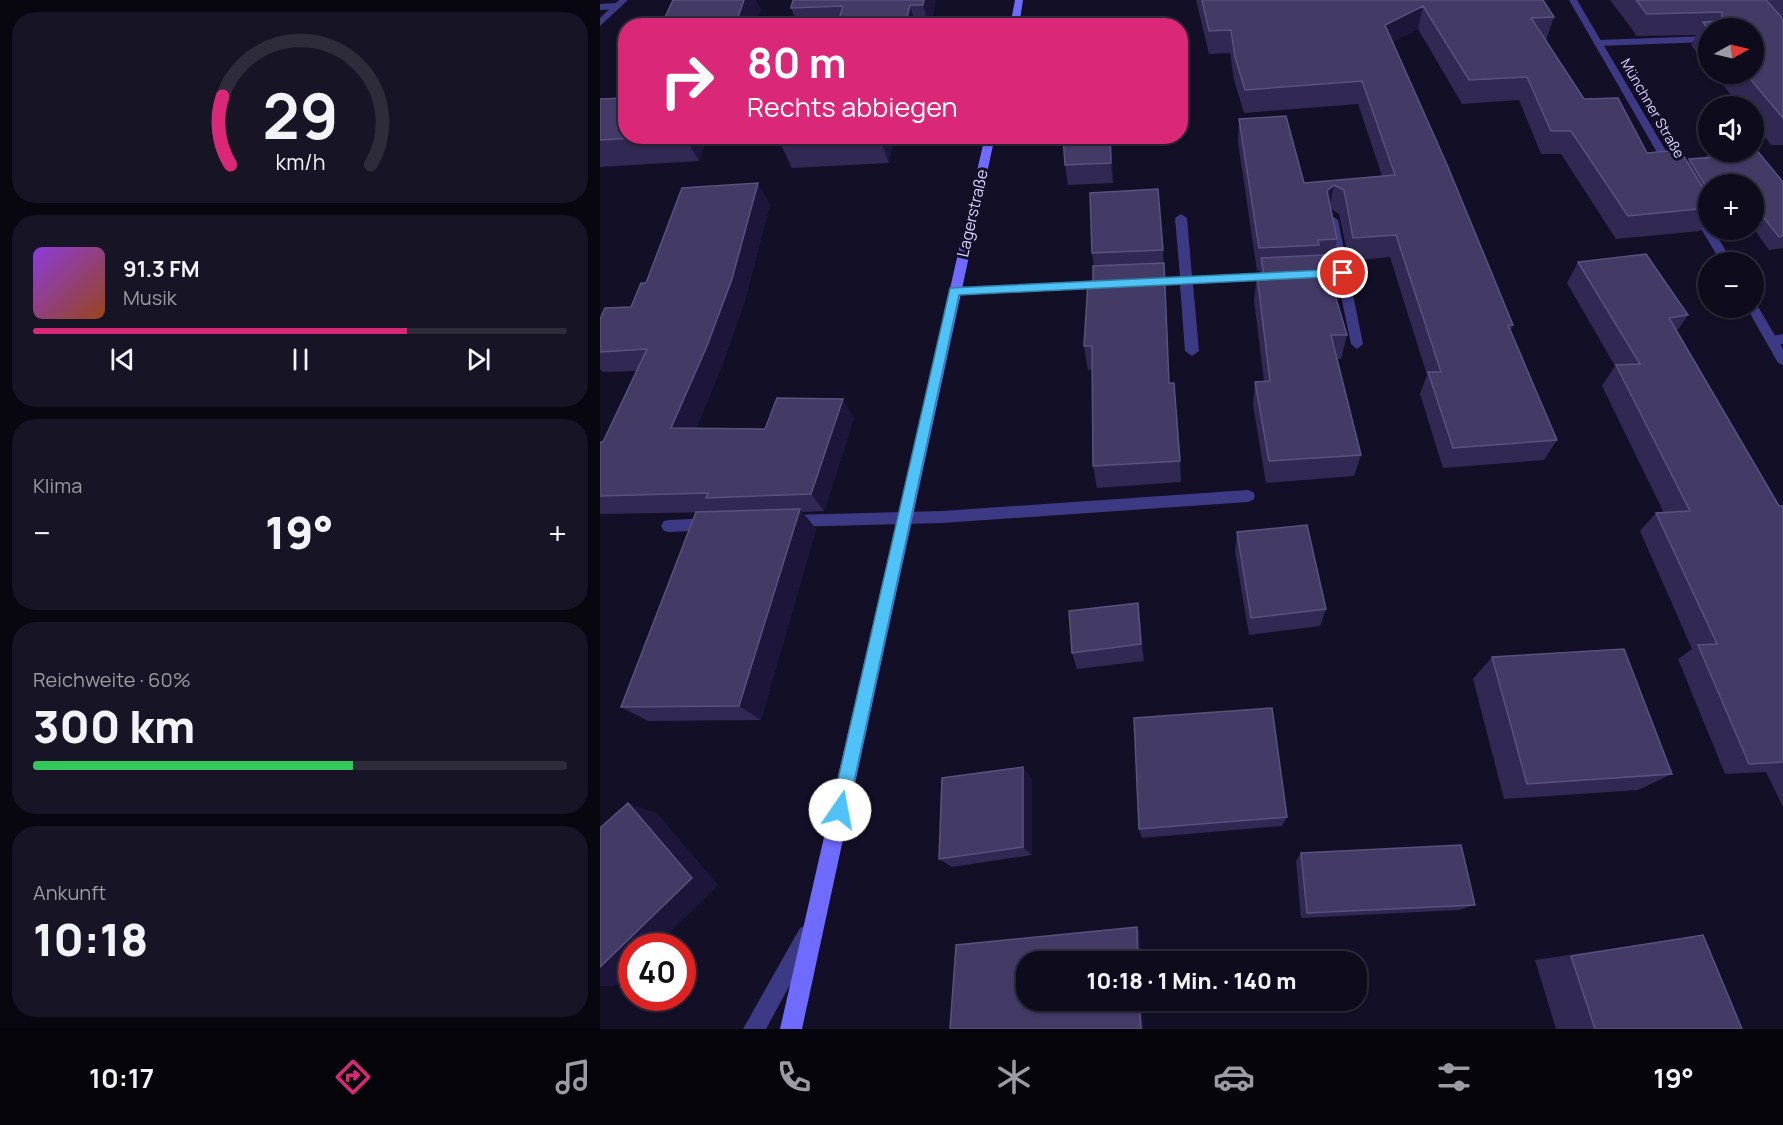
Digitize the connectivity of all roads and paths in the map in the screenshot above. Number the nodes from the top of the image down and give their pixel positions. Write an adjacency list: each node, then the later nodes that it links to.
1 (1019, 0): 5 (street)
2 (1573, 0): 8 (street, Münchner Straße)
3 (620, 3): 4 (street); 6 (street)
4 (600, 7)
5 (1016, 18)
6 (600, 22)
7 (1698, 39): 8 (street)
8 (1598, 44): 10 (street, Münchner Straße)
9 (988, 144): 17 (street, Lagerstraße)
10 (1677, 179)
11 (1687, 196): 14 (street)
12 (1331, 214): 15 (street)
13 (1180, 218): 16 (street)
14 (1721, 252)
15 (1343, 273): 16 (street); 20 (street)
16 (1186, 280): 17 (street); 21 (street)
17 (954, 291): 24 (street, Lagerstraße)
18 (1761, 318): 19 (street)
19 (1778, 339): 22 (street)
20 (1357, 344)
21 (1192, 351)
22 (1783, 360)
23 (1248, 496): 24 (street)
24 (904, 517): 25 (street); 28 (street, Lagerstraße)
25 (774, 522)
26 (727, 524): 27 (street)
27 (669, 526)
28 (815, 922): 29 (street, Lagerstraße); 30 (street, Lagerstraße)
29 (754, 1029)
30 (791, 1029)

